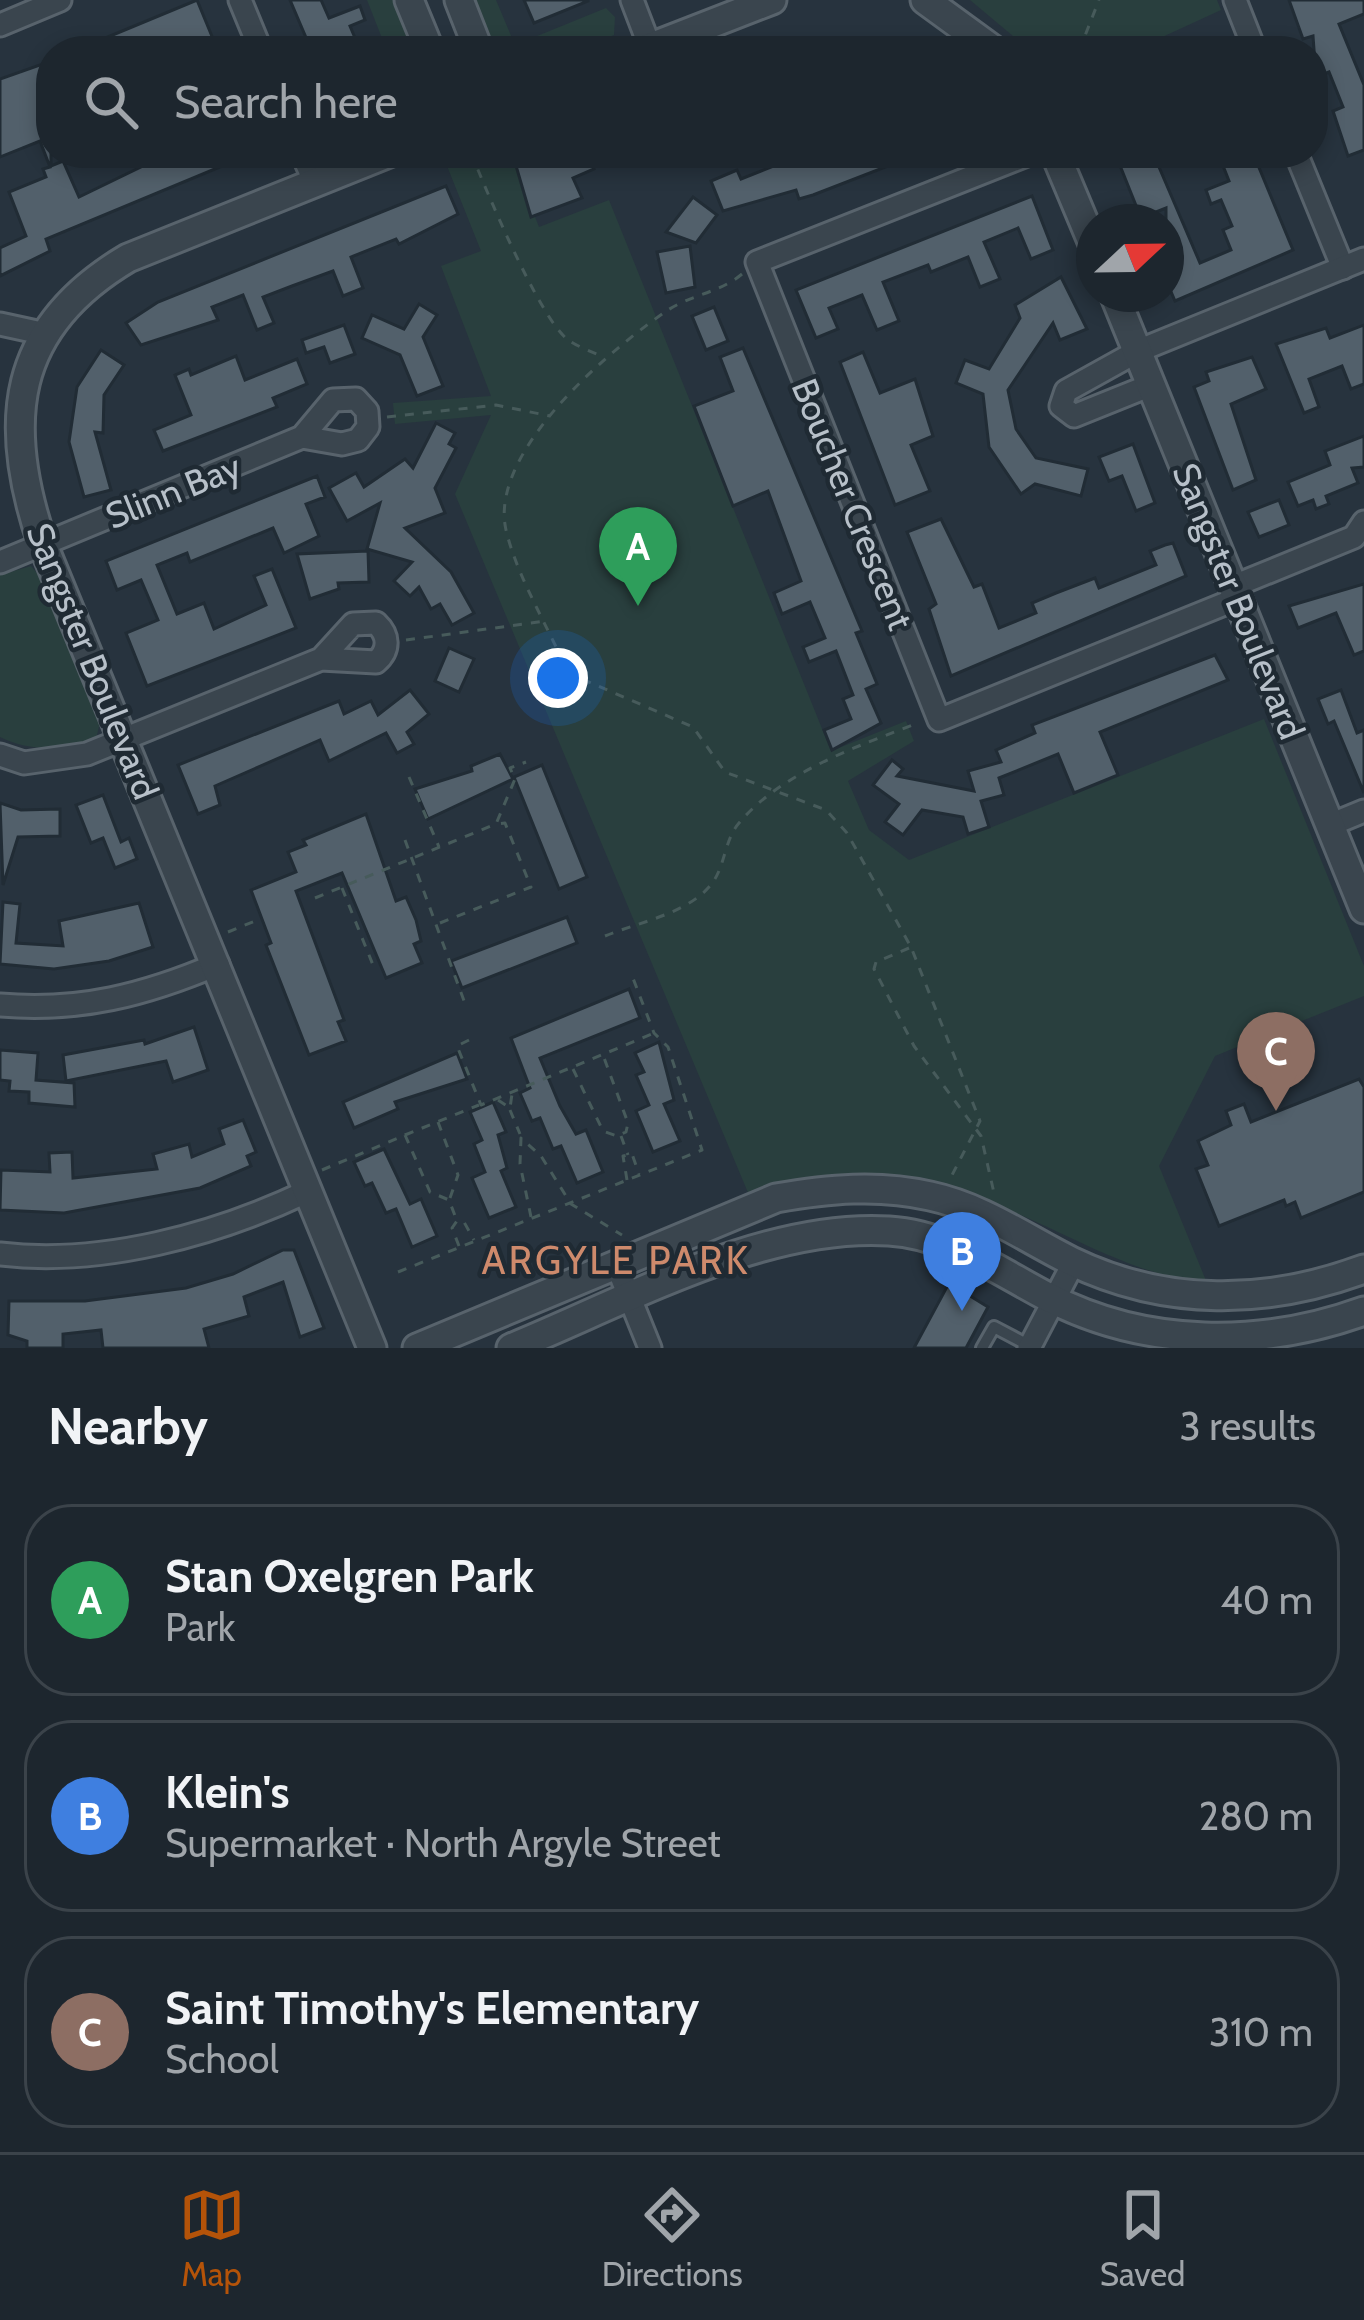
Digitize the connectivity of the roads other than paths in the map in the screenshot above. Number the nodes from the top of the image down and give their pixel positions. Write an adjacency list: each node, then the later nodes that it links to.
1 (60, 0): 9 (street)
2 (240, 0): 10 (street)
3 (409, 0): 11 (street)
4 (459, 0): 12 (street)
5 (632, 0): 13 (street)
6 (772, 0): 14 (street)
7 (925, 0): 15 (street)
8 (1234, 0): 16 (street)
9 (0, 25)
10 (255, 36)
11 (424, 36)
12 (472, 36)
13 (642, 36)
14 (679, 36)
15 (974, 36)
16 (1249, 36)
17 (308, 168): 22 (street)
18 (352, 168): 22 (street, Sangster Boulevard)
19 (994, 168): 34 (street, Boucher Crescent)
20 (1061, 168): 23 (street)
21 (1304, 168): 24 (street)
22 (315, 183): 27 (street, Sangster Boulevard)
23 (1077, 204)
24 (1354, 263): 28 (street)
25 (1122, 312): 28 (street, Sangster Boulevard)
26 (0, 324): 27 (street)
27 (46, 334): 32 (street, Sangster Boulevard)
28 (1138, 351): 29 (street, Sangster Boulevard); 29 (street)
29 (1151, 385): 34 (street, Sangster Boulevard)
30 (302, 437): 30 (street, Slinn Bay); 32 (street, Slinn Bay)
31 (1361, 533): 34 (street)
32 (43, 545): 33 (street, Slinn Bay); 36 (street, Sangster Boulevard)
33 (0, 562)
34 (1236, 592): 39 (street, Sangster Boulevard)
35 (321, 659): 35 (street); 36 (street)
36 (124, 735): 37 (street); 41 (street, Sangster Boulevard)
37 (0, 755)
38 (1364, 811): 39 (street)
39 (1330, 825): 40 (street, Sangster Boulevard)
40 (1364, 909)
41 (213, 952): 42 (street); 43 (street, Sangster Boulevard)
42 (0, 1006)
43 (303, 1185): 44 (street); 52 (street, Sangster Boulevard)
44 (0, 1254)
45 (1074, 1262): 46 (street); 47 (street); 49 (street)
46 (624, 1263): 48 (street); 53 (street)
47 (1364, 1268)
48 (631, 1299): 49 (street); 54 (street); 55 (street)
49 (1054, 1300): 50 (street); 51 (street)
50 (1364, 1311)
51 (1029, 1347): 56 (lane)
52 (372, 1348)
53 (417, 1348)
54 (511, 1348)
55 (650, 1348)
56 (982, 1348)

